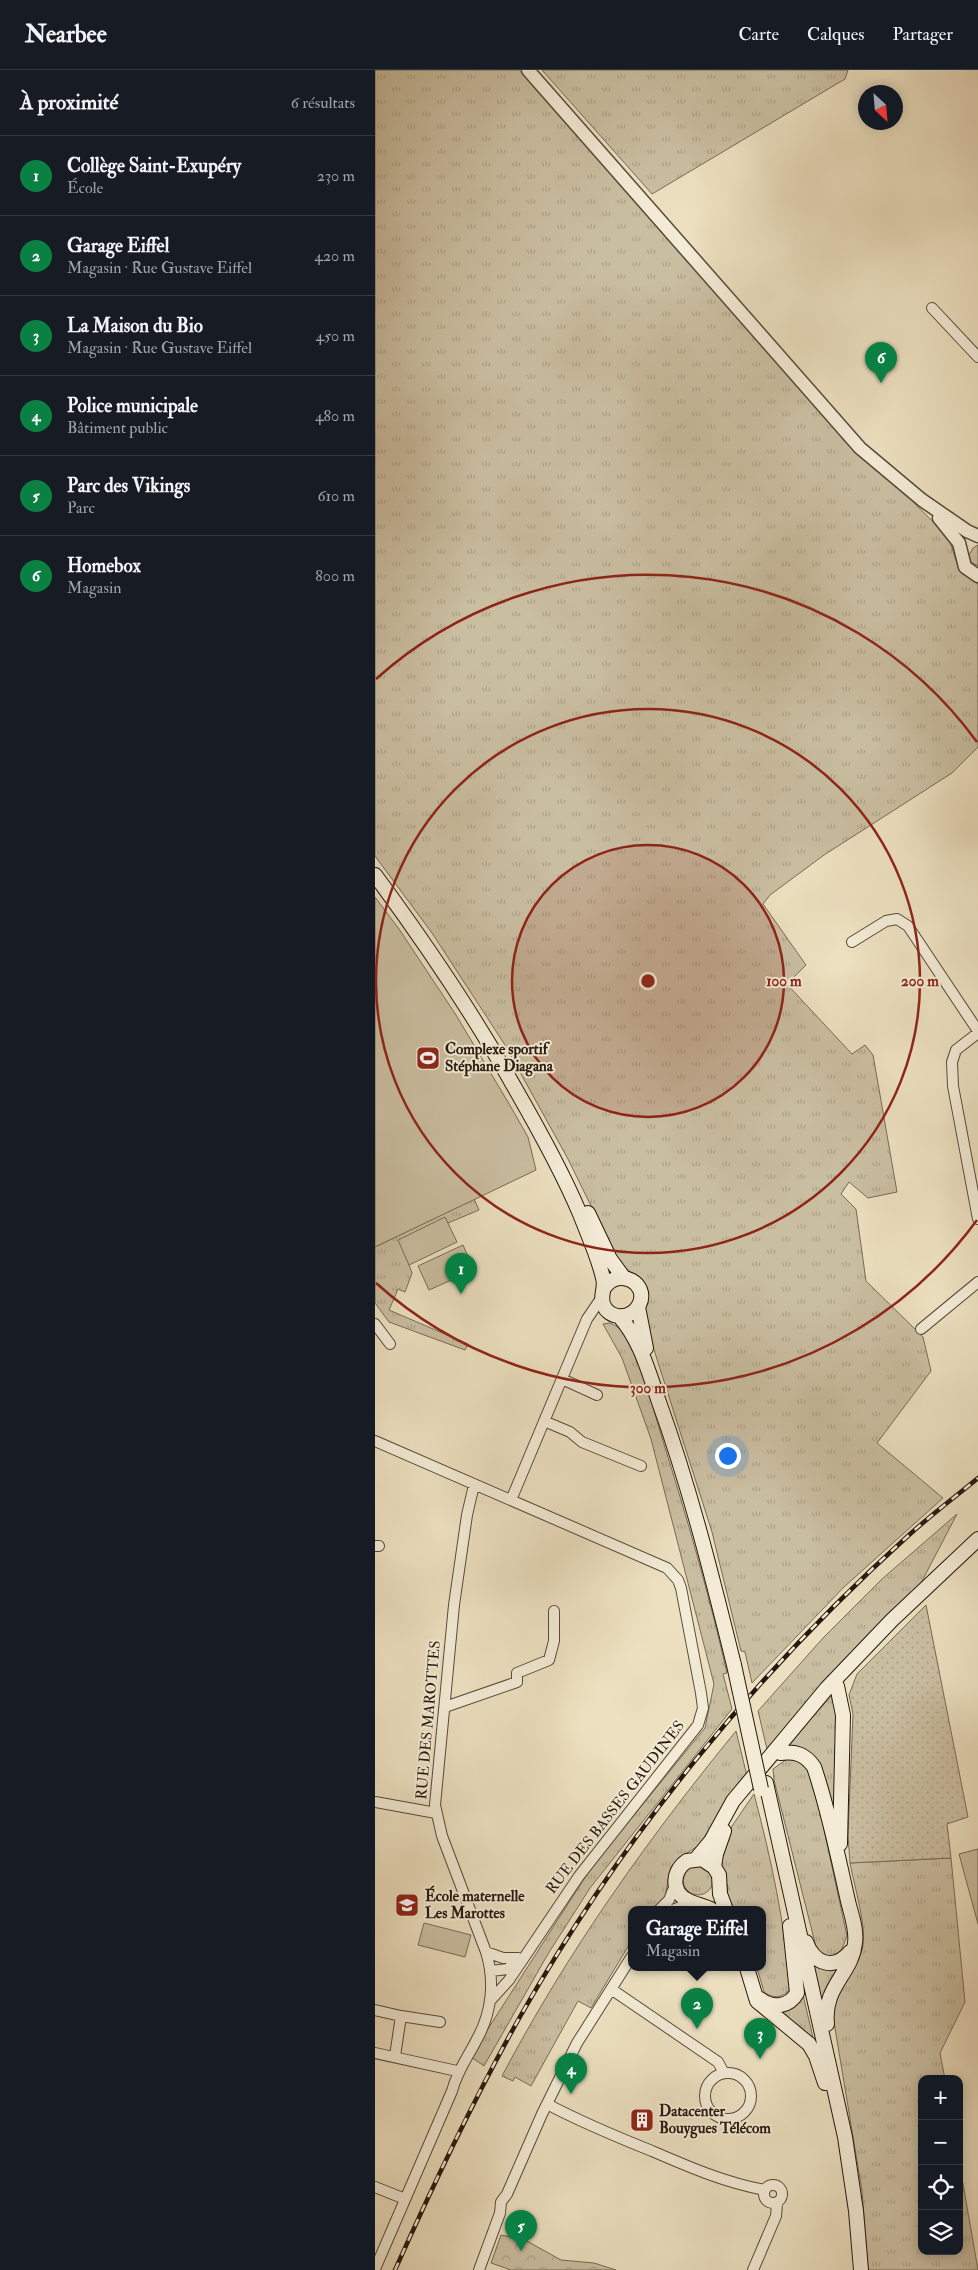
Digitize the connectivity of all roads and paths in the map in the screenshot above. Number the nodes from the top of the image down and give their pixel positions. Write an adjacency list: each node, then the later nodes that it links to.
1 (527, 70): 4 (street)
2 (932, 308): 3 (street)
3 (978, 357)
4 (922, 500): 5 (street); 6 (street)
5 (978, 537): 6 (street)
6 (962, 553): 7 (street)
7 (977, 575)
8 (375, 866): 13 (main road)
9 (375, 875): 15 (main road)
10 (852, 942): 11 (street)
11 (978, 1032): 12 (street)
12 (978, 1219)
13 (624, 1278): 15 (main road); 16 (main road)
14 (978, 1282): 20 (street)
15 (603, 1293): 17 (main road); 19 (street)
16 (638, 1307): 17 (main road); 32 (main road)
17 (615, 1315): 19 (street); 32 (main road)
18 (375, 1324): 21 (street)
19 (585, 1324): 22 (street)
20 (921, 1328)
21 (390, 1344)
22 (562, 1378): 23 (street); 24 (street)
23 (597, 1396)
24 (544, 1421): 26 (street); 28 (street)
25 (375, 1441): 27 (street, RUE DES BASSES GAUDINES)
26 (641, 1466)
27 (475, 1485): 28 (street, RUE DES BASSES GAUDINES); 34 (street, RUE DES MAROTTES)
28 (511, 1500): 53 (street, RUE DES BASSES GAUDINES)
29 (978, 1539): 39 (main road)
30 (978, 1548): 33 (main road)
31 (554, 1611): 34 (street)
32 (737, 1662): 36 (main road, bridge)
33 (837, 1686): 35 (main road); 40 (main road)
34 (445, 1707): 38 (street, RUE DES MAROTTES)
35 (780, 1753): 40 (main road); 41 (main road)
36 (764, 1786): 44 (main road); 50 (main road)
37 (375, 1802): 38 (street)
38 (436, 1813): 52 (street, RUE DES MAROTTES)
39 (696, 1859): 41 (main road); 42 (main road)
40 (840, 1865): 51 (main road)
41 (714, 1867): 43 (main road)
42 (675, 1884): 45 (main road); 46 (street)
43 (718, 1886): 45 (main road); 49 (main road)
44 (790, 1887): 51 (main road); 69 (main road)
45 (695, 1902): 47 (street); 48 (main road)
46 (663, 1906)
47 (684, 1906)
48 (704, 1906)
49 (725, 1906)
50 (789, 1916): 59 (main road); 69 (main road)
51 (855, 1945): 69 (main road)
52 (486, 1952): 53 (street); 56 (street, RUE DES MAROTTES)
53 (522, 1955): 56 (street); 57 (street, RUE DES BASSES GAUDINES)
54 (628, 1962): 58 (street)
55 (748, 1971): 59 (main road)
56 (491, 1975): 57 (street); 60 (street, RUE DES MAROTTES)
57 (509, 1980): 60 (street, RUE DES BASSES GAUDINES)
58 (611, 1989): 67 (street); 68 (street)
59 (752, 1989): 69 (main road)
60 (490, 2001): 66 (street, RUE DES BASSES GAUDINES)
61 (375, 2010): 62 (street)
62 (401, 2016): 63 (street); 65 (street)
63 (440, 2022)
64 (375, 2053): 65 (street)
65 (395, 2056): 66 (street)
66 (457, 2072): 71 (street, RUE DES BASSES GAUDINES)
67 (724, 2073): 67 (street)
68 (547, 2104): 73 (street); 74 (street)
69 (836, 2112): 75 (main road); 76 (main road)
70 (375, 2187): 71 (street)
71 (405, 2199): 72 (street, RUE DES BASSES GAUDINES)
72 (375, 2269)
73 (479, 2270)
74 (753, 2270)
75 (854, 2270)
76 (861, 2270)

